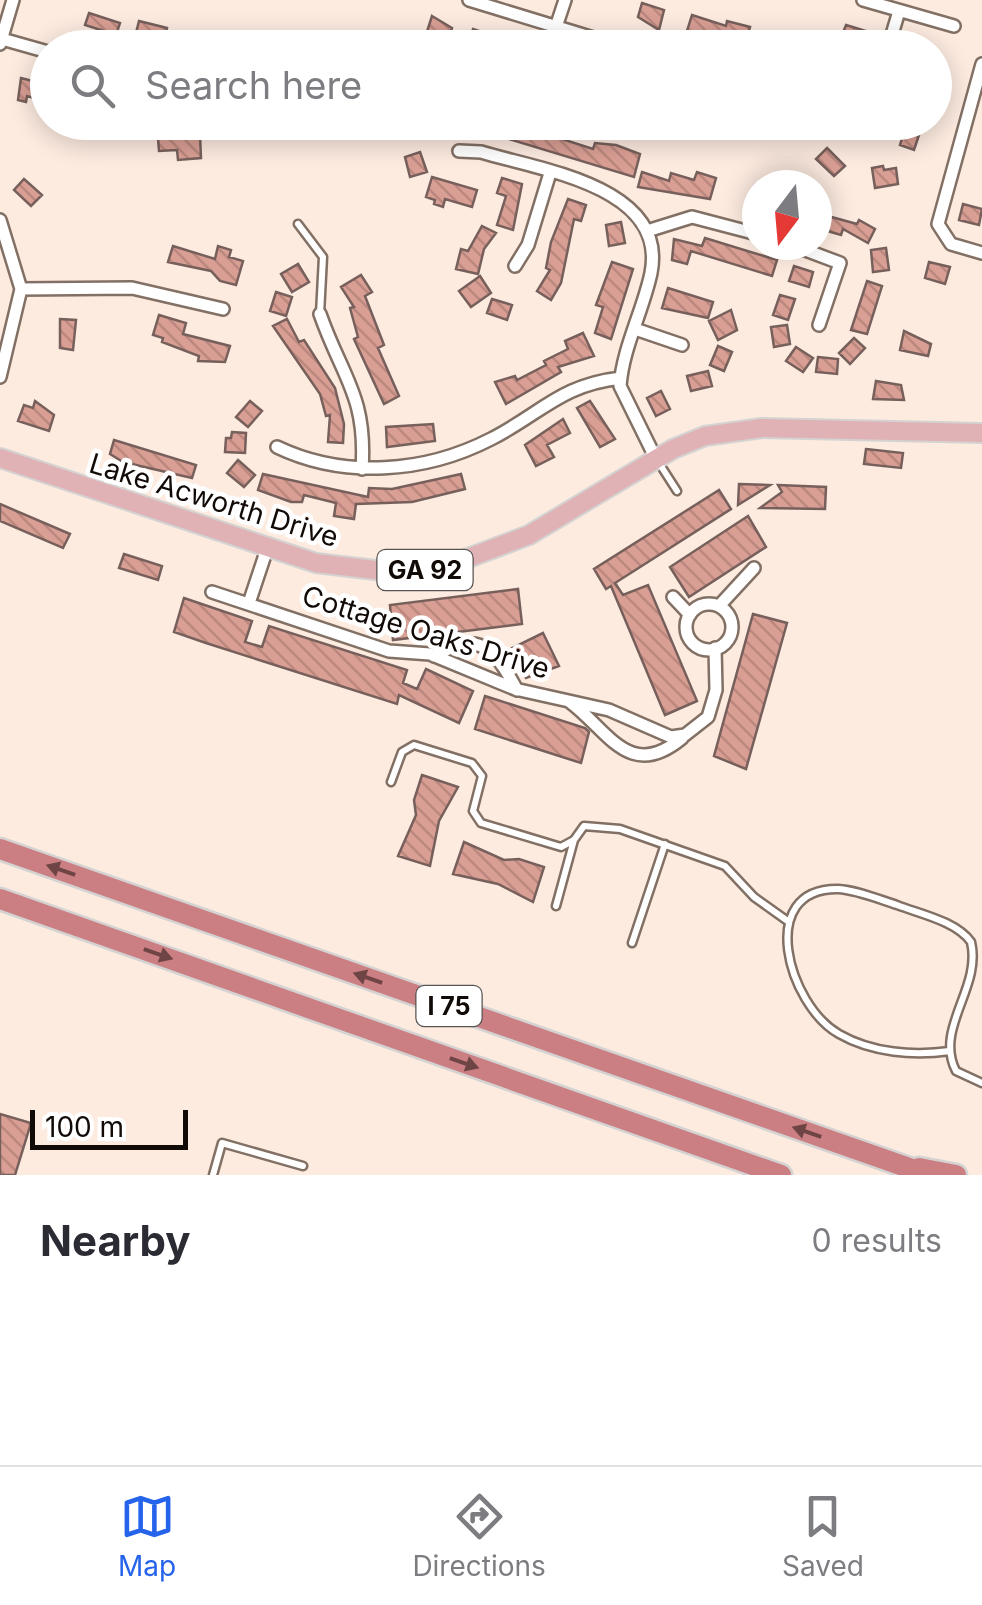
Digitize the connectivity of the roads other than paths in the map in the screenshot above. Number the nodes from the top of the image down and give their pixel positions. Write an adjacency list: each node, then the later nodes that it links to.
1 (13, 0): 10 (street)
2 (469, 0): 7 (street)
3 (565, 0): 7 (street)
4 (863, 0): 5 (street)
5 (899, 11): 6 (street); 9 (street)
6 (954, 26)
7 (556, 27): 8 (street)
8 (566, 30)
9 (893, 30)
10 (1, 42): 11 (street)
11 (30, 48)
12 (982, 64): 19 (street)
13 (459, 152): 14 (street)
14 (550, 173): 18 (street); 21 (street)
15 (0, 220): 22 (street)
16 (298, 224): 24 (lane)
17 (742, 230): 18 (street)
18 (648, 231): 26 (street)
19 (982, 252)
20 (832, 260): 25 (street)
21 (515, 266)
22 (21, 290): 23 (street); 28 (street)
23 (223, 309)
24 (320, 314): 34 (street)
25 (819, 325)
26 (634, 329): 27 (street); 29 (street)
27 (682, 344)
28 (0, 377)
29 (621, 378): 33 (street); 34 (street)
30 (982, 433): 33 (main road, Lake Acworth Drive / GA 92)
31 (277, 446): 34 (street)
32 (0, 458): 36 (main road, Lake Acworth Drive / GA 92)
33 (656, 459): 35 (lane); 36 (main road, Lake Acworth Drive / GA 92)
34 (362, 468)
35 (676, 491)
36 (267, 549): 40 (street)
37 (754, 568): 41 (street)
38 (212, 592): 40 (street, Cottage Oaks Drive)
39 (673, 597): 42 (street)
40 (249, 603): 44 (street, Cottage Oaks Drive)
41 (719, 606): 42 (street); 43 (street)
42 (690, 614): 43 (street)
43 (716, 648): 47 (street)
44 (434, 656): 45 (street, Cottage Oaks Drive); 45 (street)
45 (517, 690): 46 (street, Cottage Oaks Drive)
46 (568, 700): 47 (street, Cottage Oaks Drive); 47 (street, Cottage Oaks Drive)
47 (685, 735)
48 (391, 782): 49 (lane)
49 (574, 840): 50 (lane); 53 (lane)
50 (666, 844): 54 (lane); 55 (lane)
51 (0, 848): 58 (highway, I 75, one-way to 51)
52 (0, 899): 61 (highway, I 75, one-way to 61)
53 (556, 906)
54 (789, 922): 56 (lane); 56 (lane)
55 (632, 942)
56 (950, 1051): 57 (lane)
57 (982, 1083)
58 (899, 1164): 62 (highway, I 75); 63 (highway)
59 (303, 1166): 60 (lane)
60 (214, 1175)
61 (782, 1175)
62 (929, 1175)
63 (956, 1175)

